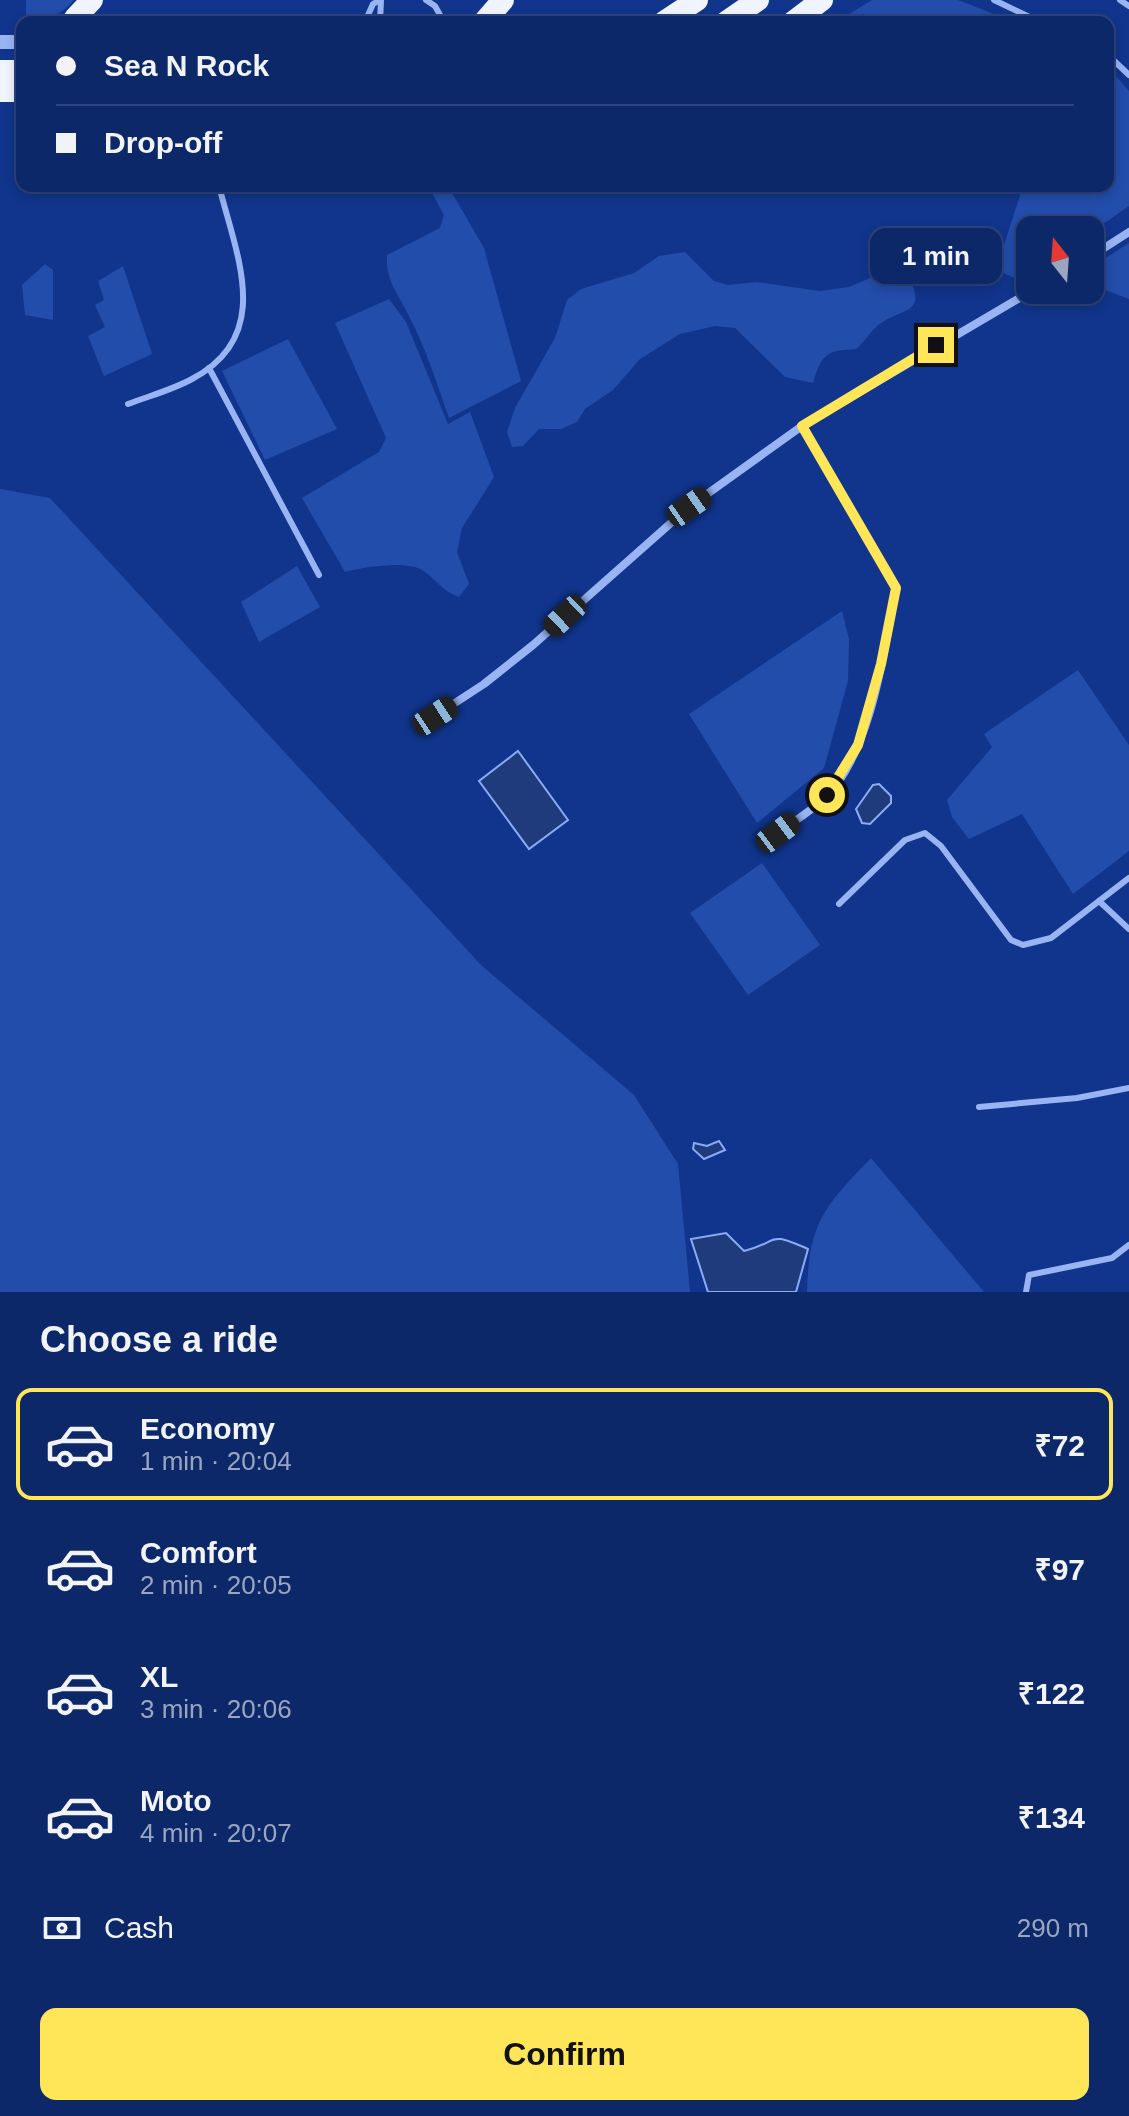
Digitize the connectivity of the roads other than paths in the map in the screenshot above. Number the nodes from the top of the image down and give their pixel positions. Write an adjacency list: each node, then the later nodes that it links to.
1 (92, 0): 11 (highway)
2 (381, 0): 12 (lane)
3 (426, 0): 13 (lane)
4 (503, 0): 14 (highway)
5 (697, 0): 15 (highway)
6 (758, 0): 16 (highway)
7 (822, 0): 17 (highway)
8 (994, 0): 18 (lane)
9 (1120, 0): 10 (lane)
10 (1129, 6)
11 (78, 16)
12 (368, 16)
13 (441, 16)
14 (489, 16)
15 (673, 16)
16 (735, 16)
17 (801, 16)
18 (1027, 16)
19 (1114, 61): 20 (lane)
20 (1129, 75)
21 (220, 192): 25 (lane)
22 (1129, 232): 23 (street)
23 (1104, 248)
24 (1016, 299): 27 (street)
25 (209, 368): 26 (lane); 28 (lane)
26 (128, 404)
27 (802, 426): 29 (street); 30 (street)
28 (319, 575)
29 (435, 716)
30 (778, 833)
31 (1129, 878): 32 (lane)
32 (1099, 901): 33 (lane); 34 (lane)
33 (839, 904)
34 (1129, 929)
35 (1129, 1088): 36 (lane)
36 (979, 1107)
37 (1129, 1245): 38 (lane)
38 (1026, 1292)

